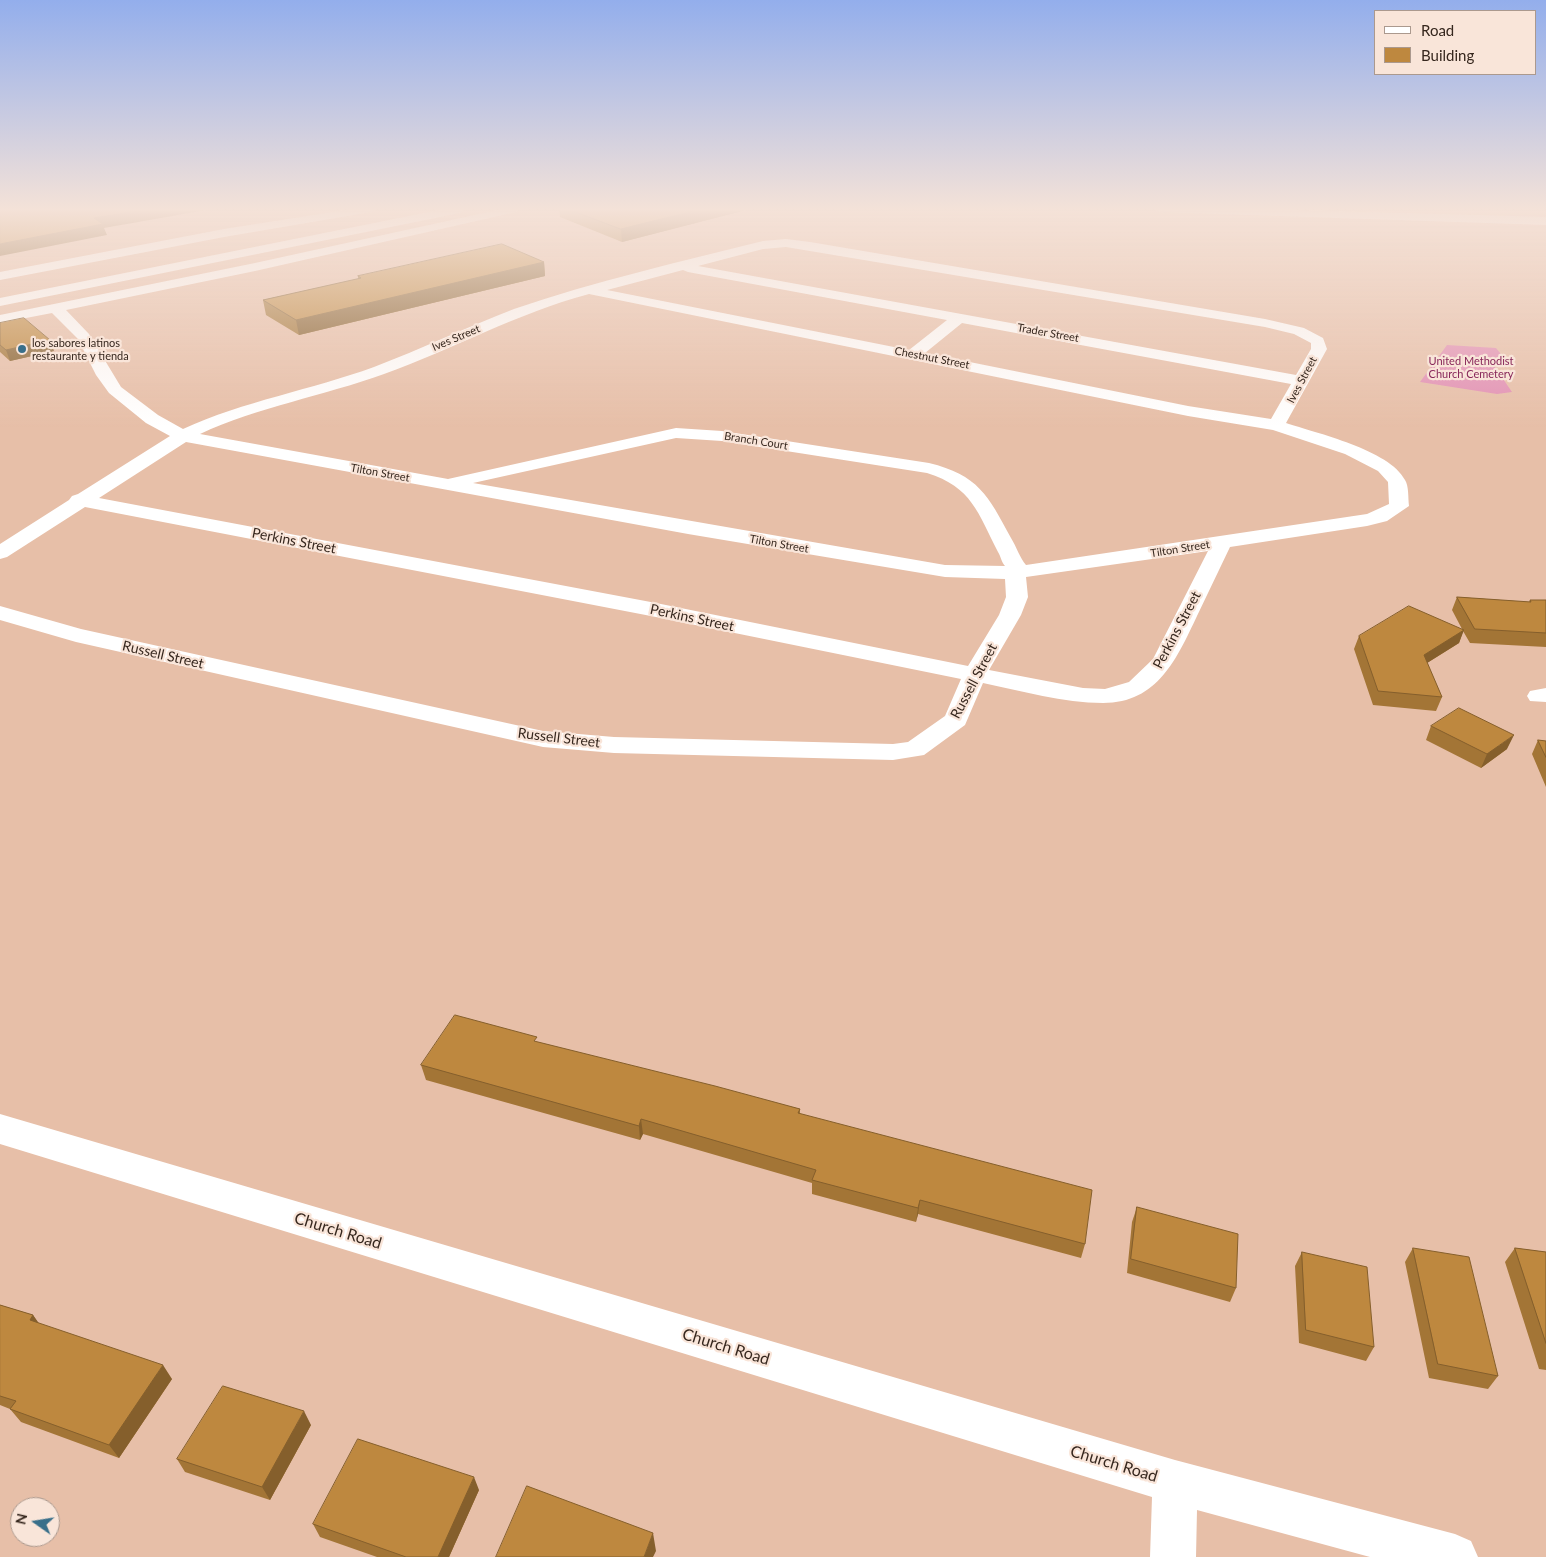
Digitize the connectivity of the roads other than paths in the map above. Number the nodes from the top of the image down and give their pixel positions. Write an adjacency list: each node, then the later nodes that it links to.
1 (59, 282): 8 (main road)
2 (101, 282): 9 (main road)
3 (184, 282): 10 (street)
4 (619, 282): 7 (street, Ives Street)
5 (764, 282): 11 (street, Trader Street)
6 (1021, 282): 14 (street, Ives Street)
7 (588, 290): 13 (street, Chestnut Street); 16 (street, Ives Street)
8 (0, 293)
9 (0, 302)
10 (56, 308): 12 (street); 16 (street, Tilton Street)
11 (960, 317): 13 (street); 14 (street, Trader Street)
12 (0, 319)
13 (913, 355): 15 (street, Chestnut Street)
14 (1302, 381): 15 (street, Ives Street)
15 (1276, 425): 19 (street, Tilton Street)
16 (184, 435): 17 (street, Tilton Street); 18 (street, Ives Street)
17 (444, 484): 21 (street, Tilton Street); 21 (street, Branch Court)
18 (79, 500): 20 (street); 23 (street, Perkins Street)
19 (1222, 542): 21 (street, Tilton Street); 23 (street, Perkins Street)
20 (0, 553)
21 (1020, 571): 23 (street, Russell Street)
22 (0, 613): 23 (street, Russell Street)
23 (975, 674)
24 (0, 1129): 25 (street, Church Road)
25 (1175, 1482): 26 (street); 27 (street, Church Road)
26 (1173, 1557)
27 (1455, 1557)

